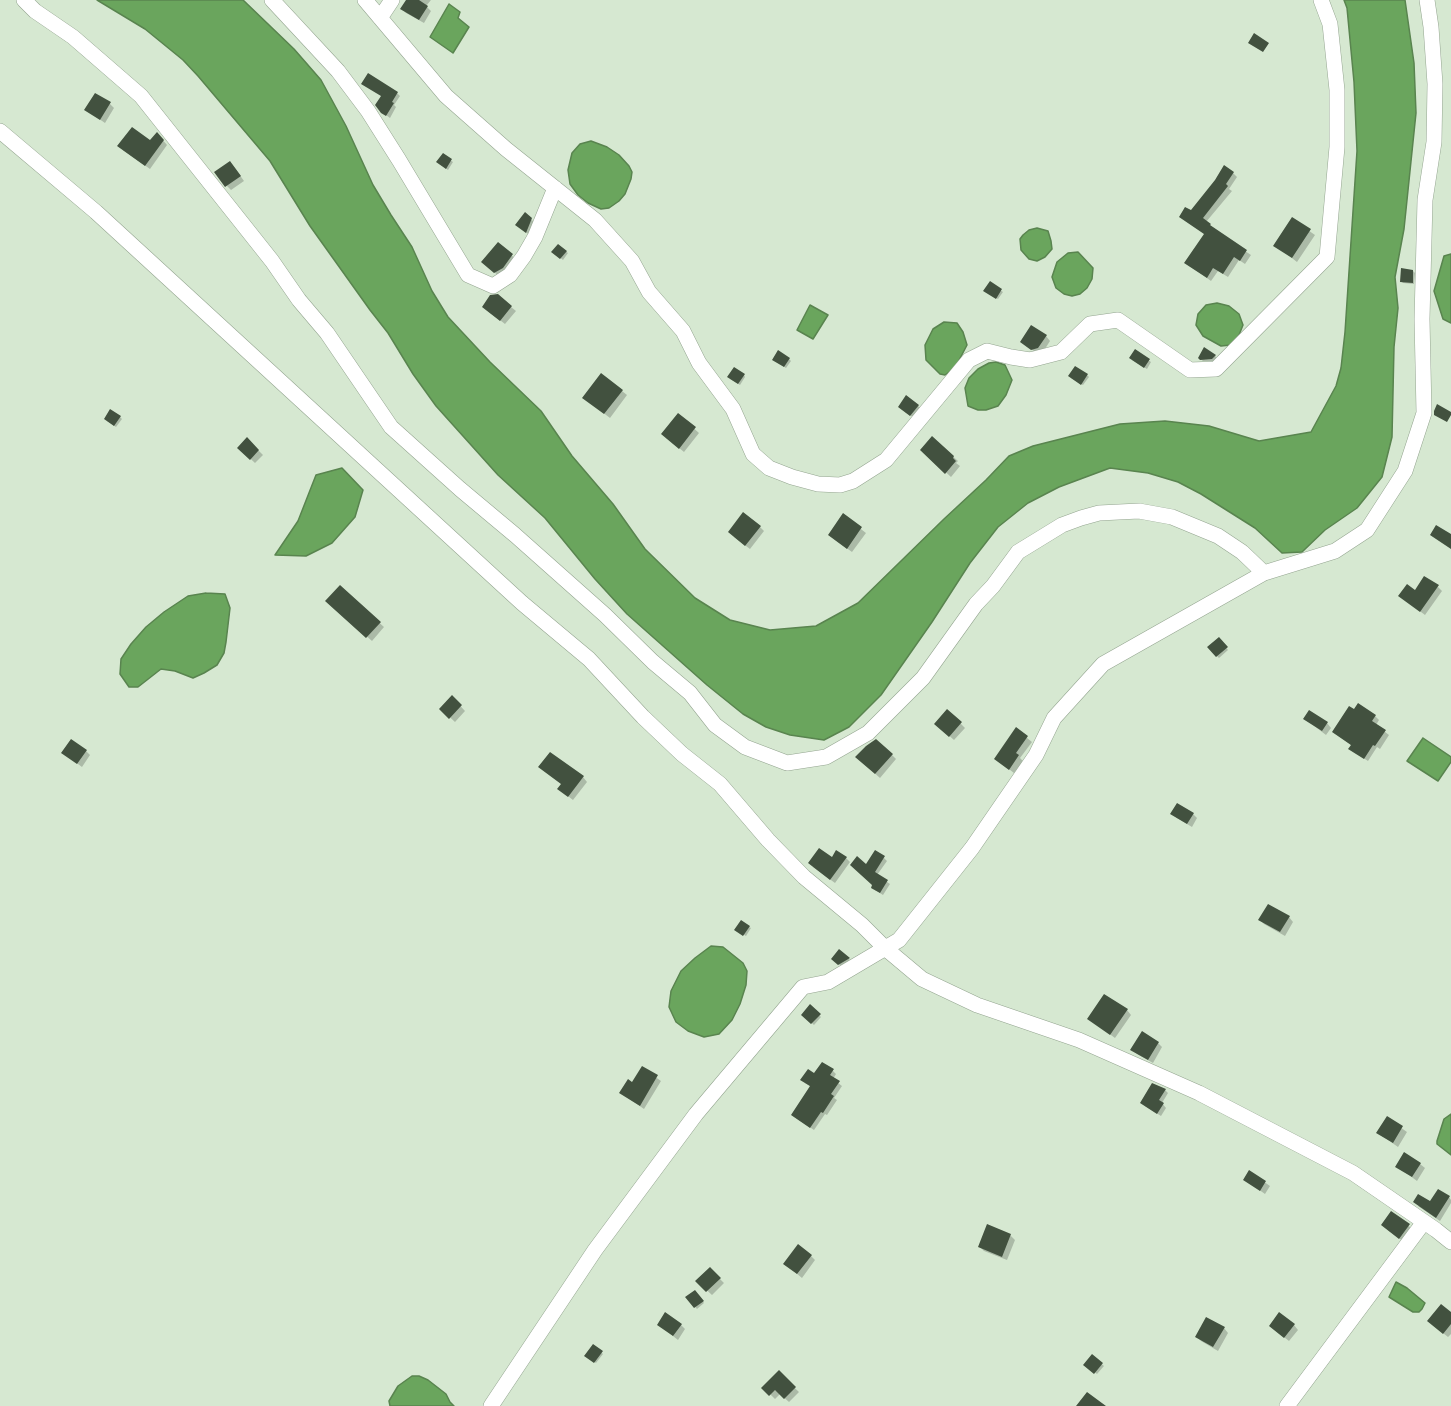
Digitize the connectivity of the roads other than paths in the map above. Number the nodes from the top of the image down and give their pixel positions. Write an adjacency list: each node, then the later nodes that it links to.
1 (24, 0): 10 (street)
2 (272, 0): 9 (street)
3 (365, 0): 7 (street)
4 (392, 0): 7 (street)
5 (1321, 0): 9 (street)
6 (1427, 0): 10 (street)
7 (380, 18): 9 (street)
8 (0, 131): 11 (street)
9 (555, 188)
10 (1264, 573): 11 (street)
11 (885, 948): 12 (street); 14 (street)
12 (1424, 1222): 13 (street); 15 (street)
13 (1451, 1242)
14 (491, 1406)
15 (1287, 1406)

